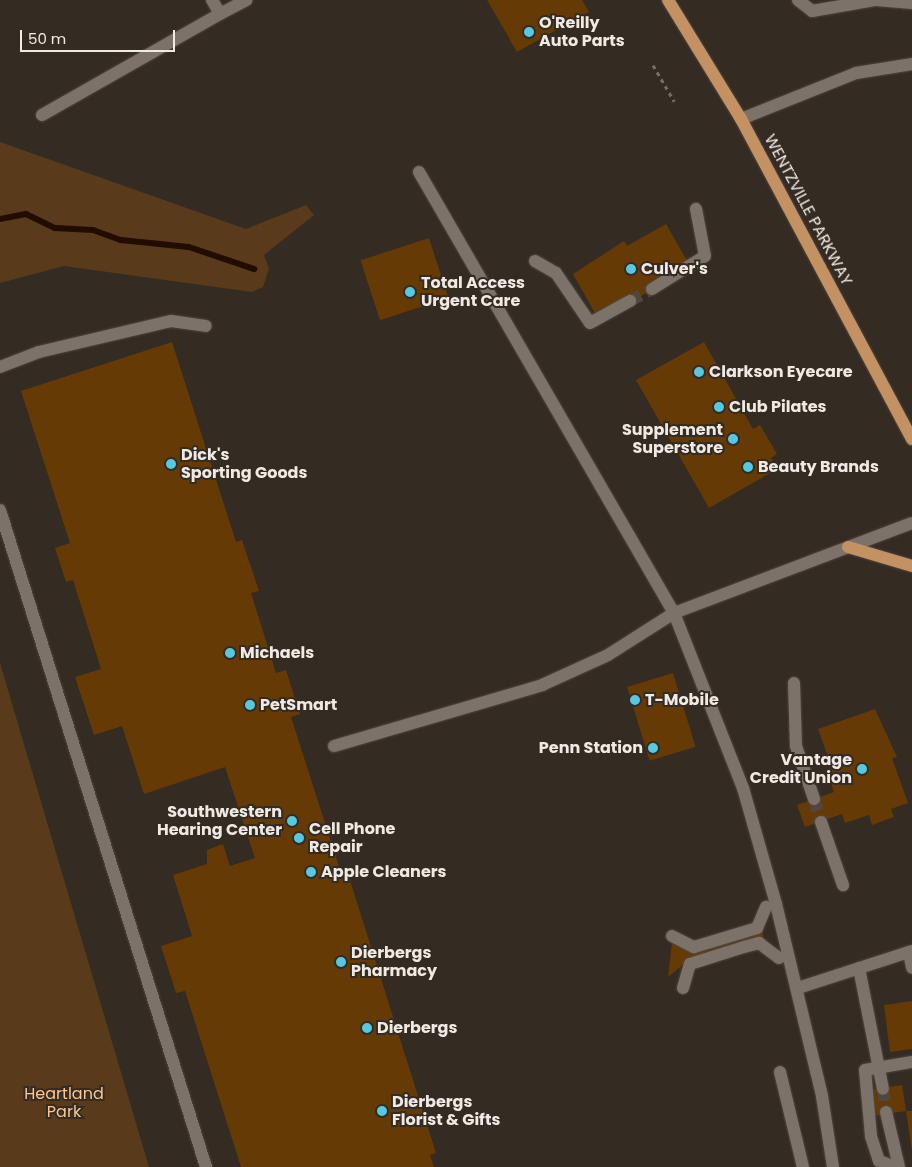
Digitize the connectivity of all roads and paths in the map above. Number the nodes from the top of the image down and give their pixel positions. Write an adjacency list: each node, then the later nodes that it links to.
1 (212, 0): 7 (lane)
2 (246, 0): 7 (lane)
3 (668, 0): 12 (main road, WENTZVILLE PARKWAY)
4 (798, 0): 5 (lane)
5 (877, 0): 6 (lane)
6 (912, 3)
7 (220, 14): 11 (lane)
8 (912, 64): 12 (lane)
9 (654, 65): 10 (path)
10 (674, 100)
11 (42, 115)
12 (741, 119): 20 (main road, WENTZVILLE PARKWAY)
13 (419, 172): 25 (lane)
14 (696, 209): 16 (lane)
15 (535, 261): 17 (lane)
16 (652, 289)
17 (630, 301)
18 (206, 326): 19 (lane)
19 (0, 367)
20 (912, 439)
21 (0, 510): 44 (lane)
22 (912, 523): 23 (lane)
23 (848, 547): 24 (main road); 25 (lane)
24 (912, 566)
25 (674, 613): 27 (lane); 38 (lane)
26 (794, 682): 28 (lane)
27 (334, 746)
28 (814, 799)
29 (821, 822): 30 (lane)
30 (843, 885)
31 (766, 907): 32 (lane)
32 (672, 936)
33 (910, 952): 35 (lane); 36 (lane)
34 (779, 958): 37 (lane)
35 (859, 968): 38 (lane); 40 (lane)
36 (912, 968)
37 (683, 988)
38 (798, 988): 46 (lane)
39 (912, 1062): 40 (lane)
40 (880, 1067): 42 (lane); 47 (lane)
41 (780, 1072): 45 (lane)
42 (883, 1088)
43 (886, 1112): 48 (lane)
44 (206, 1167)
45 (803, 1167)
46 (832, 1167)
47 (895, 1167)
48 (899, 1167)

